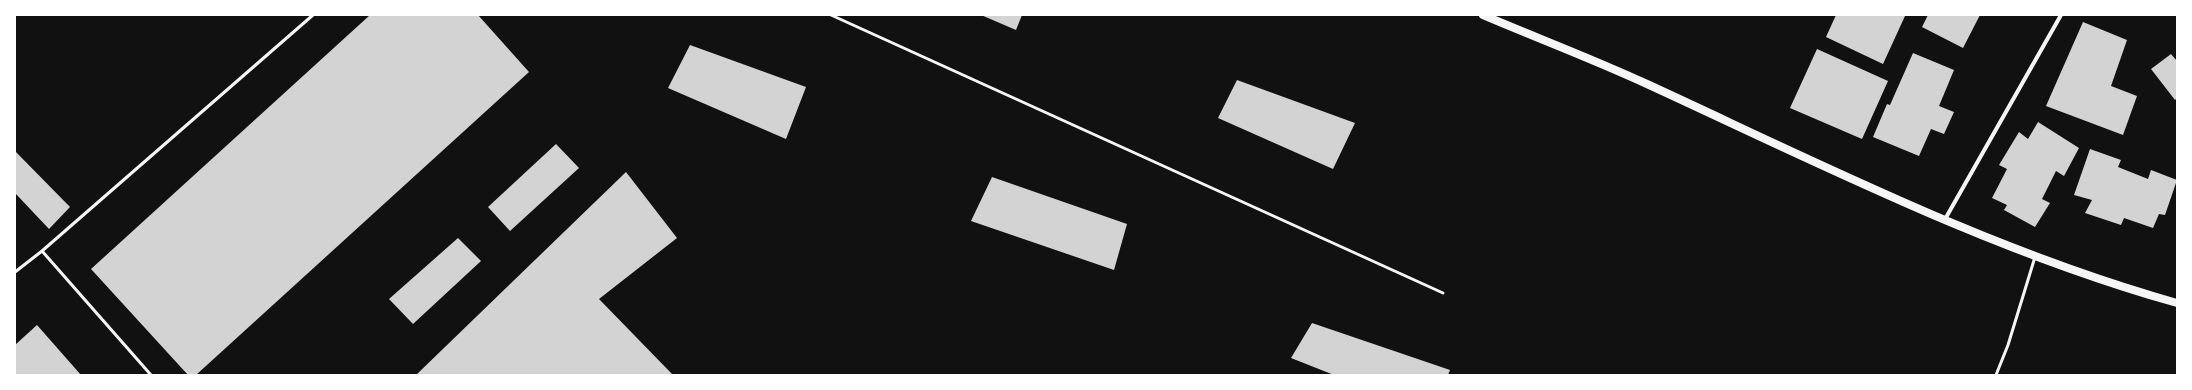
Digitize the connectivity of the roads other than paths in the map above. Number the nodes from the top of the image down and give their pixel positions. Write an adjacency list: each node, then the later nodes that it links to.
1 (313, 15): 6 (lane)
2 (832, 15): 9 (lane)
3 (1483, 15): 5 (main road)
4 (2060, 15): 5 (street)
5 (1944, 221): 7 (main road)
6 (42, 251): 8 (lane); 11 (lane)
7 (2036, 256): 10 (main road); 12 (lane)
8 (15, 272)
9 (1443, 293)
10 (2177, 303)
11 (151, 375)
12 (1996, 375)

